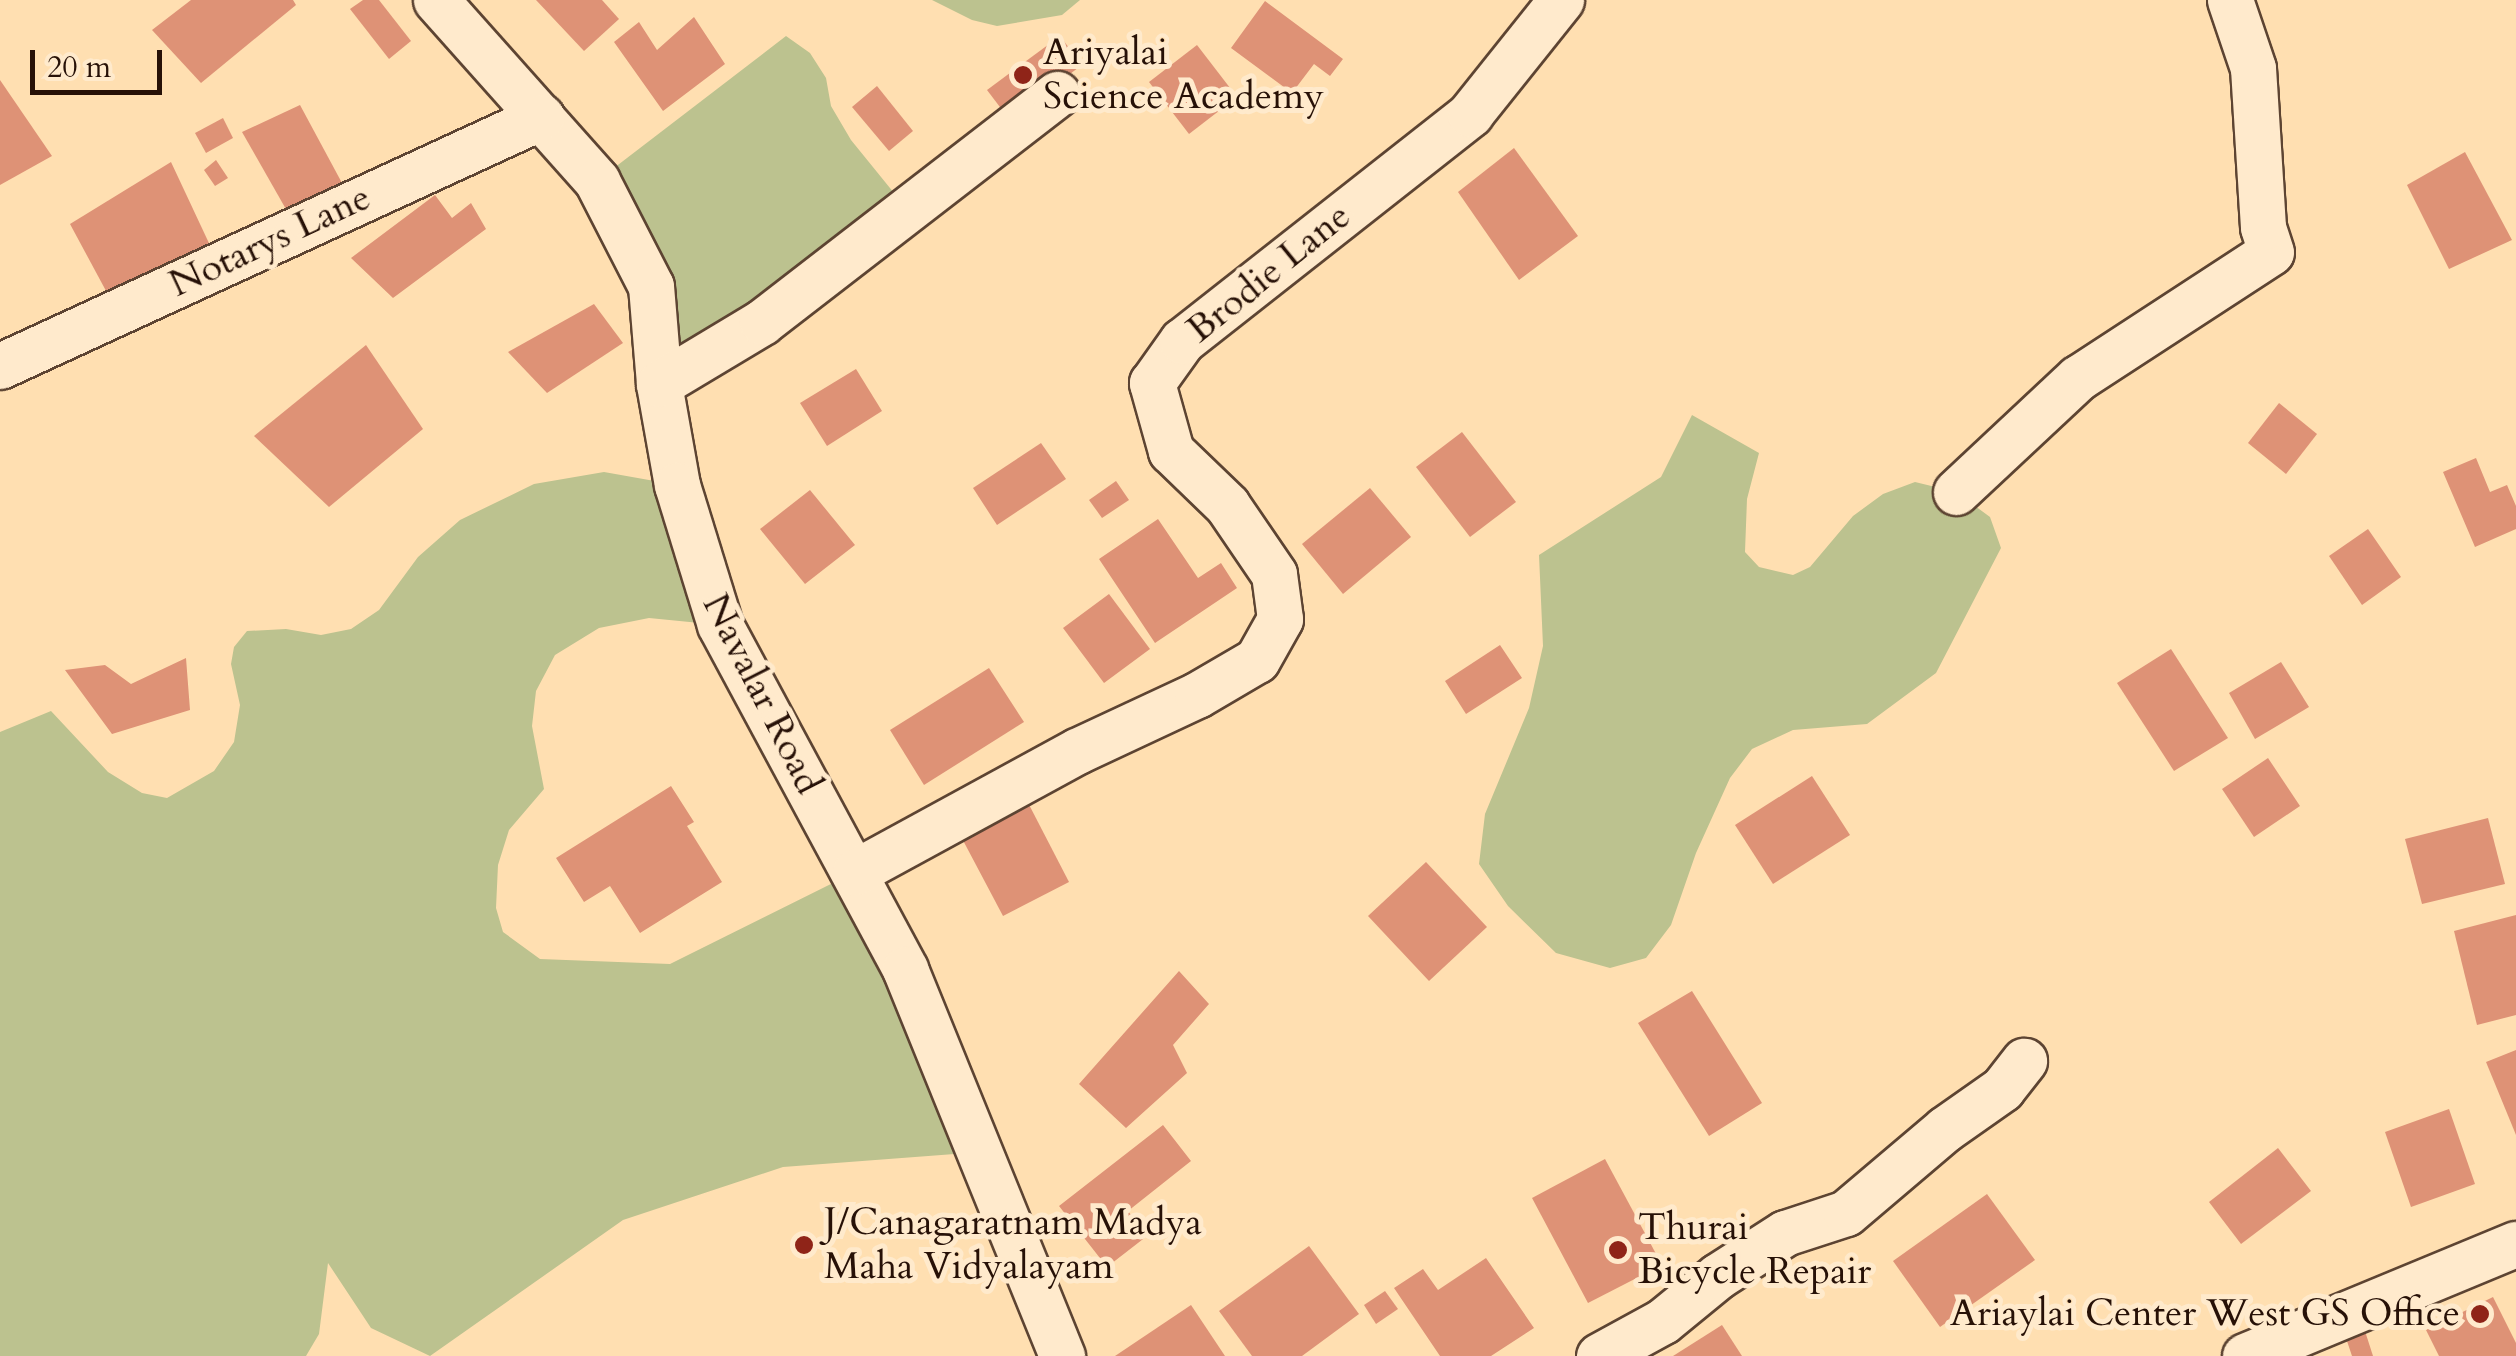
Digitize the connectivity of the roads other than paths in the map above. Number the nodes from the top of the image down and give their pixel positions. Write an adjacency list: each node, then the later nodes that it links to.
1 (436, 0): 5 (street, Navalar Road)
2 (1561, 0): 9 (street, Brodie Lane)
3 (2230, 0): 8 (street)
4 (1057, 94): 7 (street)
5 (540, 117): 6 (street, Notarys Lane); 7 (street, Navalar Road)
6 (0, 366)
7 (660, 384): 9 (street, Navalar Road)
8 (1956, 492)
9 (854, 872): 12 (street, Navalar Road)
10 (2024, 1061): 13 (street)
11 (2516, 1244): 14 (street)
12 (1062, 1356)
13 (1598, 1356)
14 (2245, 1356)

